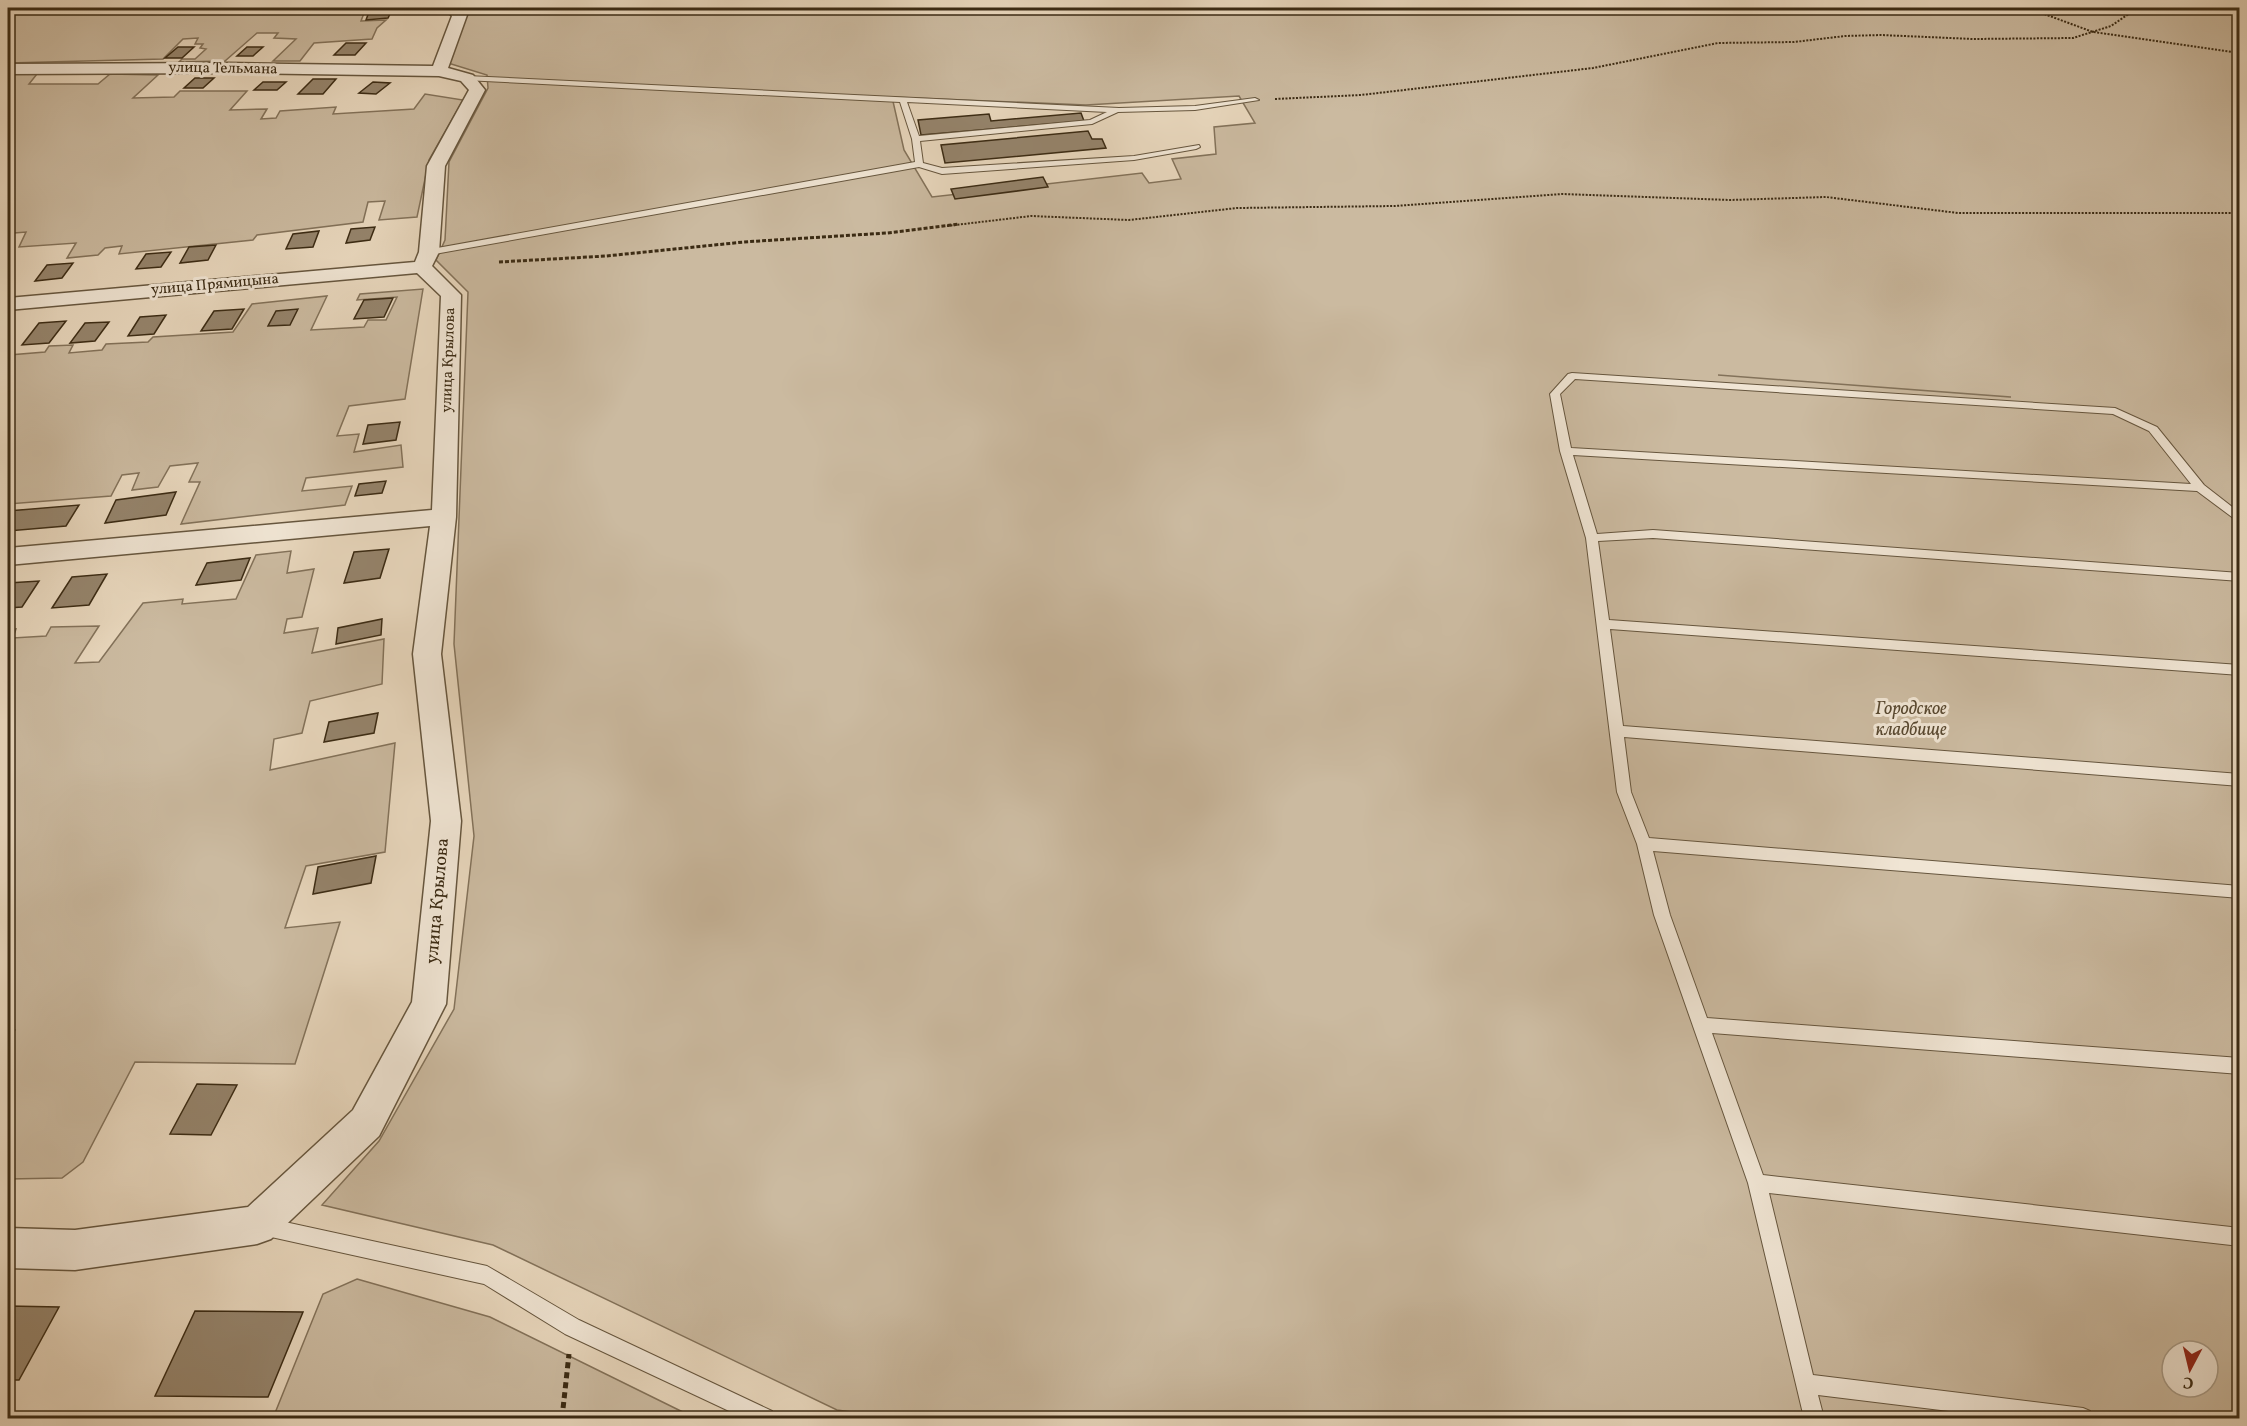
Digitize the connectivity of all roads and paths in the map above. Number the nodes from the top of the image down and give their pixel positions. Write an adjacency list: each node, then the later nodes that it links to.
1 (452, 8): 7 (street)
2 (2028, 8): 4 (path)
3 (2154, 8): 4 (path)
4 (2093, 32): 5 (path); 10 (path)
5 (2240, 53)
6 (8, 69): 7 (street, улица Тельмана)
7 (440, 71): 8 (street)
8 (467, 78): 9 (lane); 16 (street)
9 (903, 100): 11 (lane); 12 (lane)
10 (1255, 100): 11 (lane)
11 (1119, 110): 12 (lane)
12 (916, 139): 14 (lane)
13 (1196, 147): 14 (lane)
14 (919, 164): 16 (lane)
15 (2240, 213): 17 (path)
16 (425, 259): 18 (street, улица Прямицына); 21 (street, улица Крылова)
17 (491, 263)
18 (8, 304)
19 (1566, 451): 20 (lane); 20 (lane); 23 (lane)
20 (2200, 488): 22 (lane)
21 (444, 517): 24 (street); 35 (street, улица Крылова)
22 (2240, 519)
23 (1592, 538): 25 (lane); 26 (lane)
24 (8, 556)
25 (2240, 577)
26 (1604, 624): 27 (lane); 28 (lane)
27 (2240, 670)
28 (1618, 731): 29 (lane); 30 (lane)
29 (2240, 780)
30 (1644, 844): 31 (lane); 32 (lane)
31 (2240, 892)
32 (1701, 1025): 33 (lane); 34 (lane)
33 (2240, 1066)
34 (1756, 1183): 36 (lane); 39 (lane)
35 (257, 1225): 37 (street); 38 (lane)
36 (2240, 1237)
37 (8, 1248)
38 (572, 1328): 40 (path); 41 (lane)
39 (1807, 1384): 42 (lane); 43 (lane)
40 (562, 1419)
41 (765, 1419)
42 (1814, 1419)
43 (2083, 1419)

